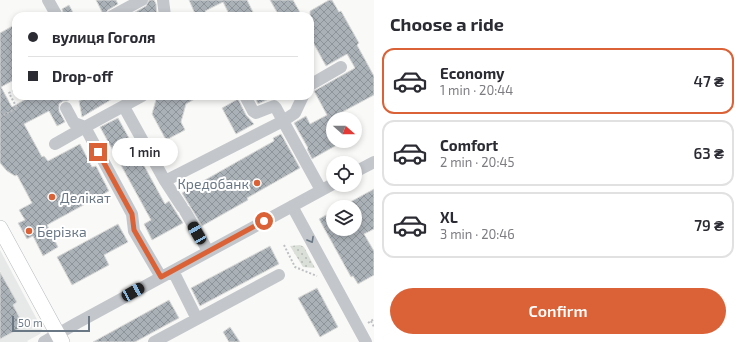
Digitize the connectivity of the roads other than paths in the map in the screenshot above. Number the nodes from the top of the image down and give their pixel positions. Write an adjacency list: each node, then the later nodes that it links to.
1 (48, 0): 4 (street)
2 (142, 0): 5 (street)
3 (163, 0): 6 (street)
4 (54, 12)
5 (120, 12)
6 (164, 12)
7 (341, 67): 8 (street)
8 (314, 83)
9 (135, 100): 12 (street)
10 (247, 100): 14 (street)
11 (301, 100): 14 (street)
12 (124, 107): 15 (street); 19 (street)
13 (66, 108): 15 (street)
14 (283, 121): 19 (street); 21 (street)
15 (85, 127): 16 (street); 27 (street)
16 (55, 144)
17 (374, 162): 18 (street)
18 (362, 168)
19 (165, 181): 24 (street)
20 (326, 188): 21 (street)
21 (321, 190): 22 (street)
22 (292, 206): 24 (street); 32 (street, one-way to 32)
23 (0, 228): 29 (main road)
24 (208, 251): 25 (street)
25 (173, 271): 27 (street); 28 (street)
26 (279, 275): 28 (street)
27 (161, 277): 29 (street)
28 (197, 319): 31 (street)
29 (60, 338): 30 (street)
30 (44, 342)
31 (154, 342)
32 (366, 342)

